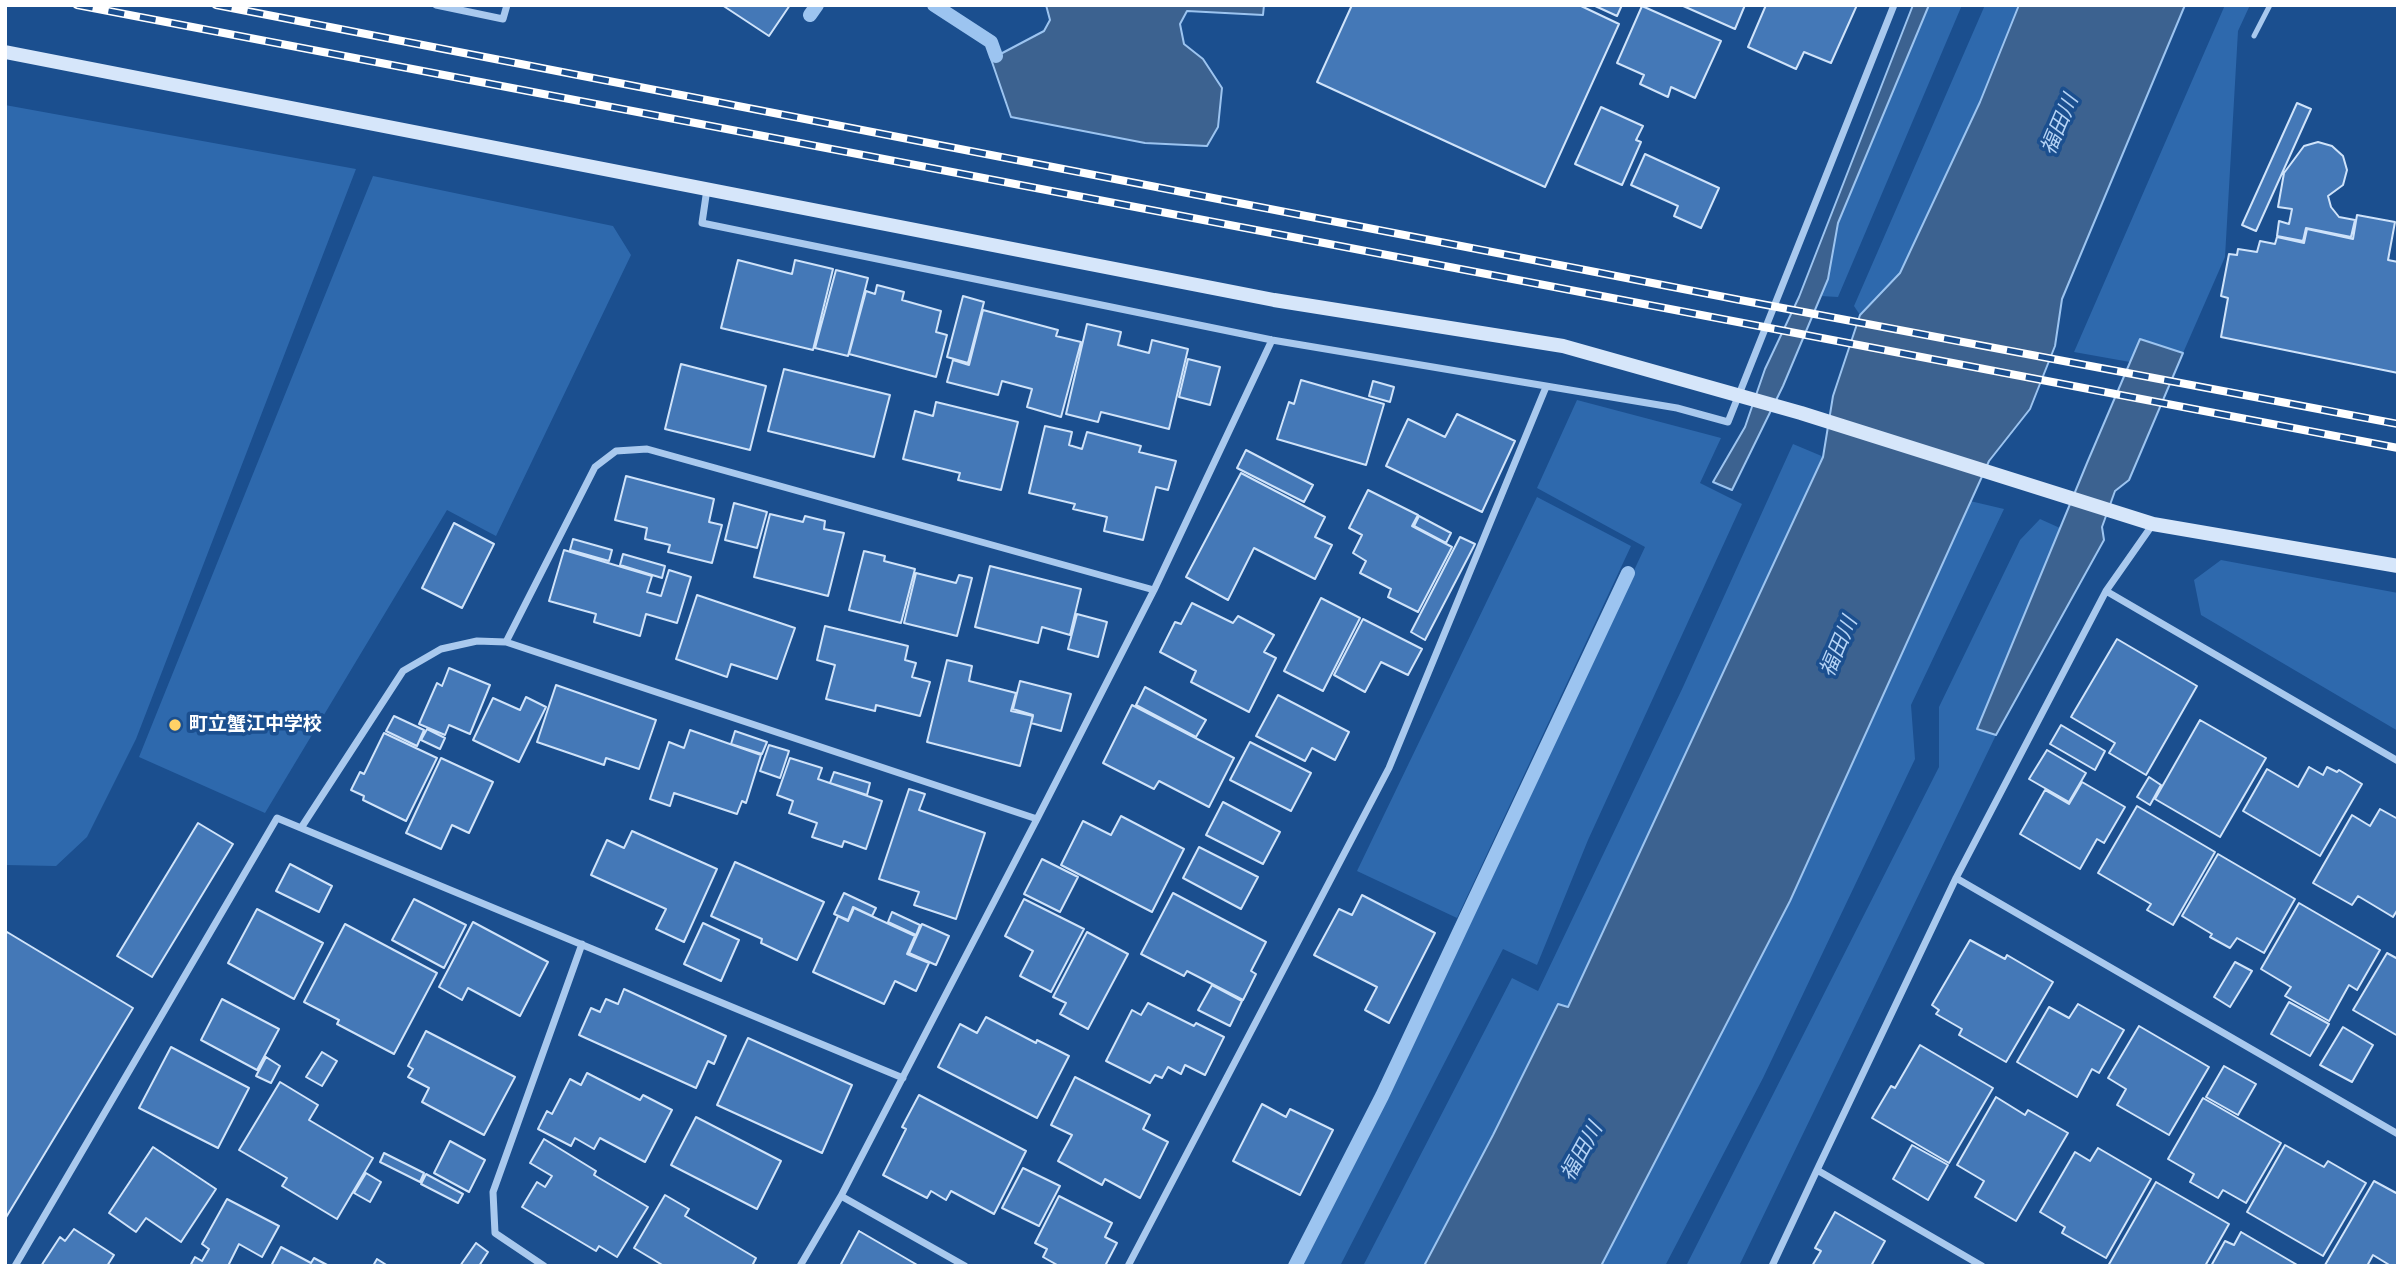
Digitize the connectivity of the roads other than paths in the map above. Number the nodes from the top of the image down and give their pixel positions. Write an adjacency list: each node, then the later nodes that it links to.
1 (436, 5): 2 (street)
2 (507, 5)
3 (1894, 5): 9 (street)
4 (2270, 5): 5 (lane)
5 (2254, 36)
6 (5, 52): 7 (street)
7 (707, 188): 8 (street); 10 (street)
8 (1272, 340): 9 (street); 12 (street)
9 (1546, 387): 28 (street)
10 (2153, 524): 11 (street); 13 (street)
11 (2398, 566)
12 (1154, 590): 14 (street); 16 (street)
13 (2106, 591): 15 (street); 18 (street)
14 (506, 642): 16 (street); 17 (street)
15 (2398, 761)
16 (1037, 819): 20 (street)
17 (301, 828): 19 (street); 24 (street)
18 (1956, 878): 21 (street); 22 (street)
19 (582, 944): 20 (street); 25 (street)
20 (903, 1077): 23 (street)
21 (2398, 1134)
22 (1817, 1170): 29 (street); 30 (street)
23 (841, 1196): 26 (street); 27 (street)
24 (15, 1266)
25 (544, 1266)
26 (800, 1266)
27 (965, 1266)
28 (1128, 1266)
29 (1772, 1266)
30 (1982, 1266)

